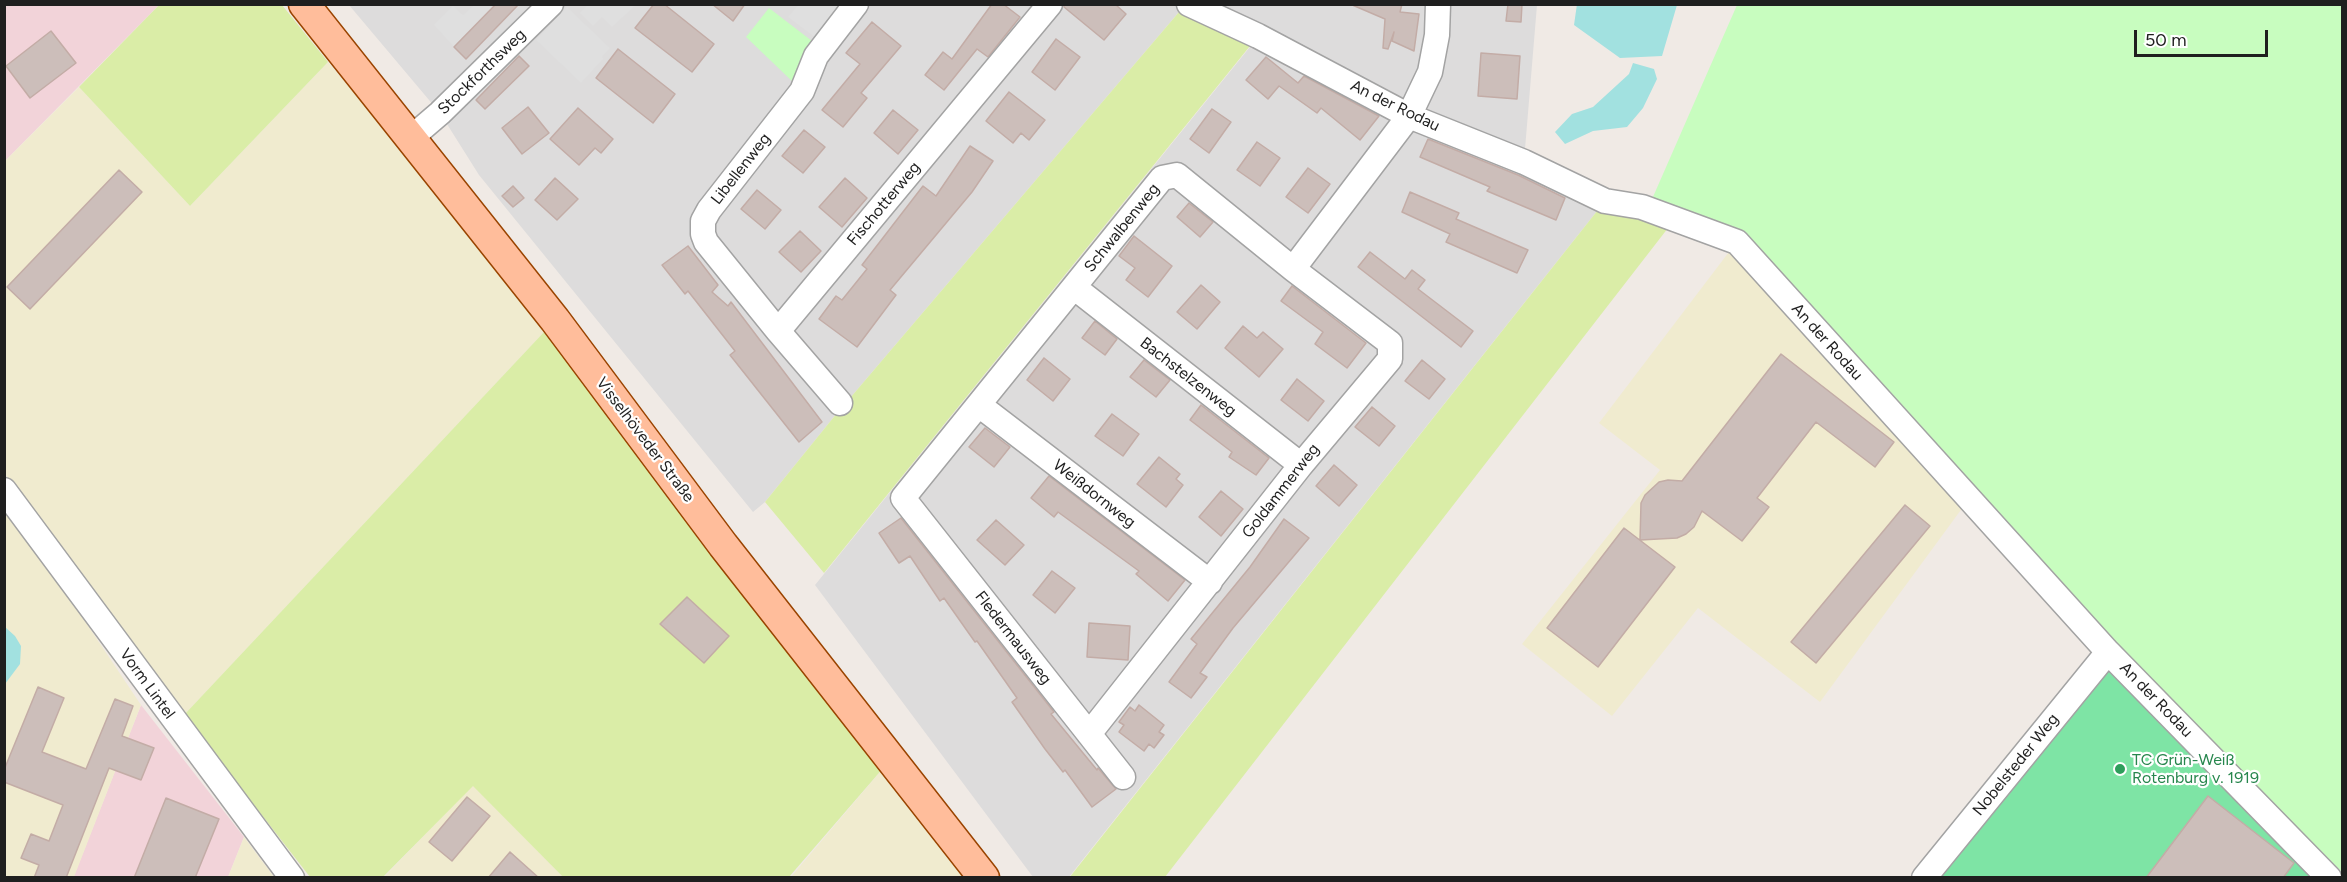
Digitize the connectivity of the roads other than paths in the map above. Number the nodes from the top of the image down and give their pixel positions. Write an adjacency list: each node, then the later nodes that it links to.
1 (304, 4): 8 (main road, Visselhöveder Straße)
2 (551, 4): 8 (street, Stockforthsweg)
3 (856, 4): 11 (street, Libellenweg)
4 (1050, 4): 11 (street, Fischotterweg)
5 (1189, 4): 7 (street, An der Rodau)
6 (1438, 4): 7 (street)
7 (1409, 116): 9 (street); 18 (street, An der Rodau)
8 (412, 137): 22 (main road, Visselhöveder Straße)
9 (1293, 269): 10 (street, Schwalbenweg); 14 (street, Goldammerweg)
10 (1075, 288): 13 (street, Schwalbenweg); 14 (street, Bachstelzenweg)
11 (778, 332): 12 (street)
12 (840, 403)
13 (979, 405): 16 (street, Schwalbenweg); 17 (street, Weißdornweg)
14 (1301, 465): 17 (street, Goldammerweg)
15 (4, 490): 21 (street, Vorm Lintel)
16 (903, 498): 19 (street, Fledermausweg)
17 (1210, 582): 19 (street, Goldammerweg)
18 (2108, 652): 23 (street, Nobelsteder Weg); 24 (street, An der Rodau)
19 (1089, 734): 20 (street, Fledermausweg)
20 (1123, 777)
21 (292, 878)
22 (984, 878)
23 (1924, 878)
24 (2330, 878)

